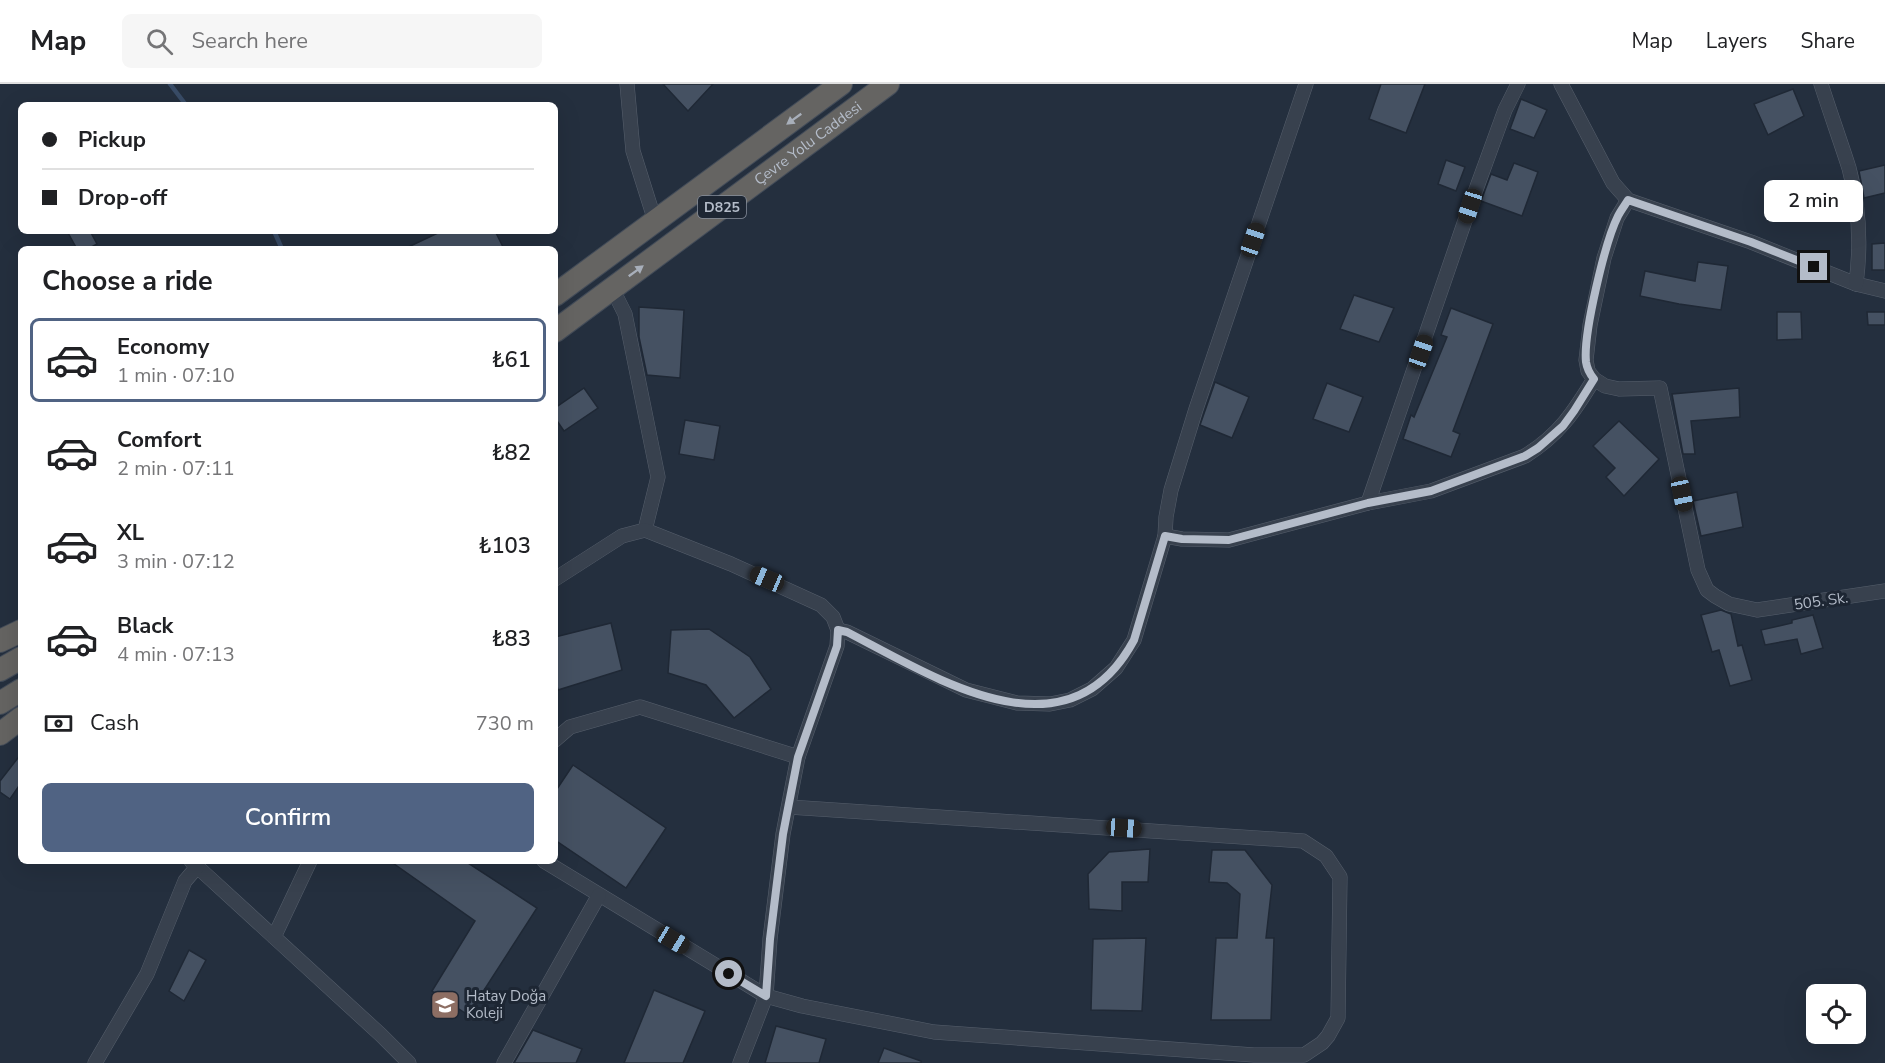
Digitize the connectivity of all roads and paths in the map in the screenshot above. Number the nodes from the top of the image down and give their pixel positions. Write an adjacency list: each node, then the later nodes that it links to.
1 (627, 84): 9 (street)
2 (841, 84): 9 (highway, Çevre Yolu Caddesi / D825, one-way to 9)
3 (888, 84): 11 (highway, Çevre Yolu Caddesi / D825, one-way to 3)
4 (1306, 84): 18 (street)
5 (1518, 84): 16 (street)
6 (1561, 84): 8 (street)
7 (1821, 84): 10 (street)
8 (1628, 200): 10 (street); 15 (street)
9 (655, 221): 13 (highway, Çevre Yolu Caddesi / D825)
10 (1856, 284): 12 (street)
11 (612, 288): 14 (highway, Çevre Yolu Caddesi / D825); 17 (street)
12 (1885, 291)
13 (558, 293)
14 (558, 328)
15 (1594, 379): 16 (street); 20 (street, 505. Sk.)
16 (1368, 503): 18 (street)
17 (645, 530): 19 (street); 21 (street)
18 (1165, 536): 21 (street)
19 (558, 577)
20 (1885, 591)
21 (838, 630): 31 (street)
22 (18, 632): 23 (highway)
23 (0, 641)
24 (18, 660): 25 (highway)
25 (0, 670)
26 (18, 692): 27 (highway)
27 (0, 703)
28 (18, 720): 29 (highway)
29 (0, 734)
30 (558, 737): 31 (street)
31 (798, 757): 32 (street)
32 (789, 807): 38 (street); 38 (street)
33 (194, 864): 37 (street); 39 (street)
34 (309, 864): 37 (street)
35 (549, 864): 36 (street)
36 (598, 895): 38 (street); 41 (street)
37 (274, 937): 40 (street)
38 (766, 996): 42 (street)
39 (95, 1063)
40 (409, 1063)
41 (504, 1063)
42 (740, 1063)

